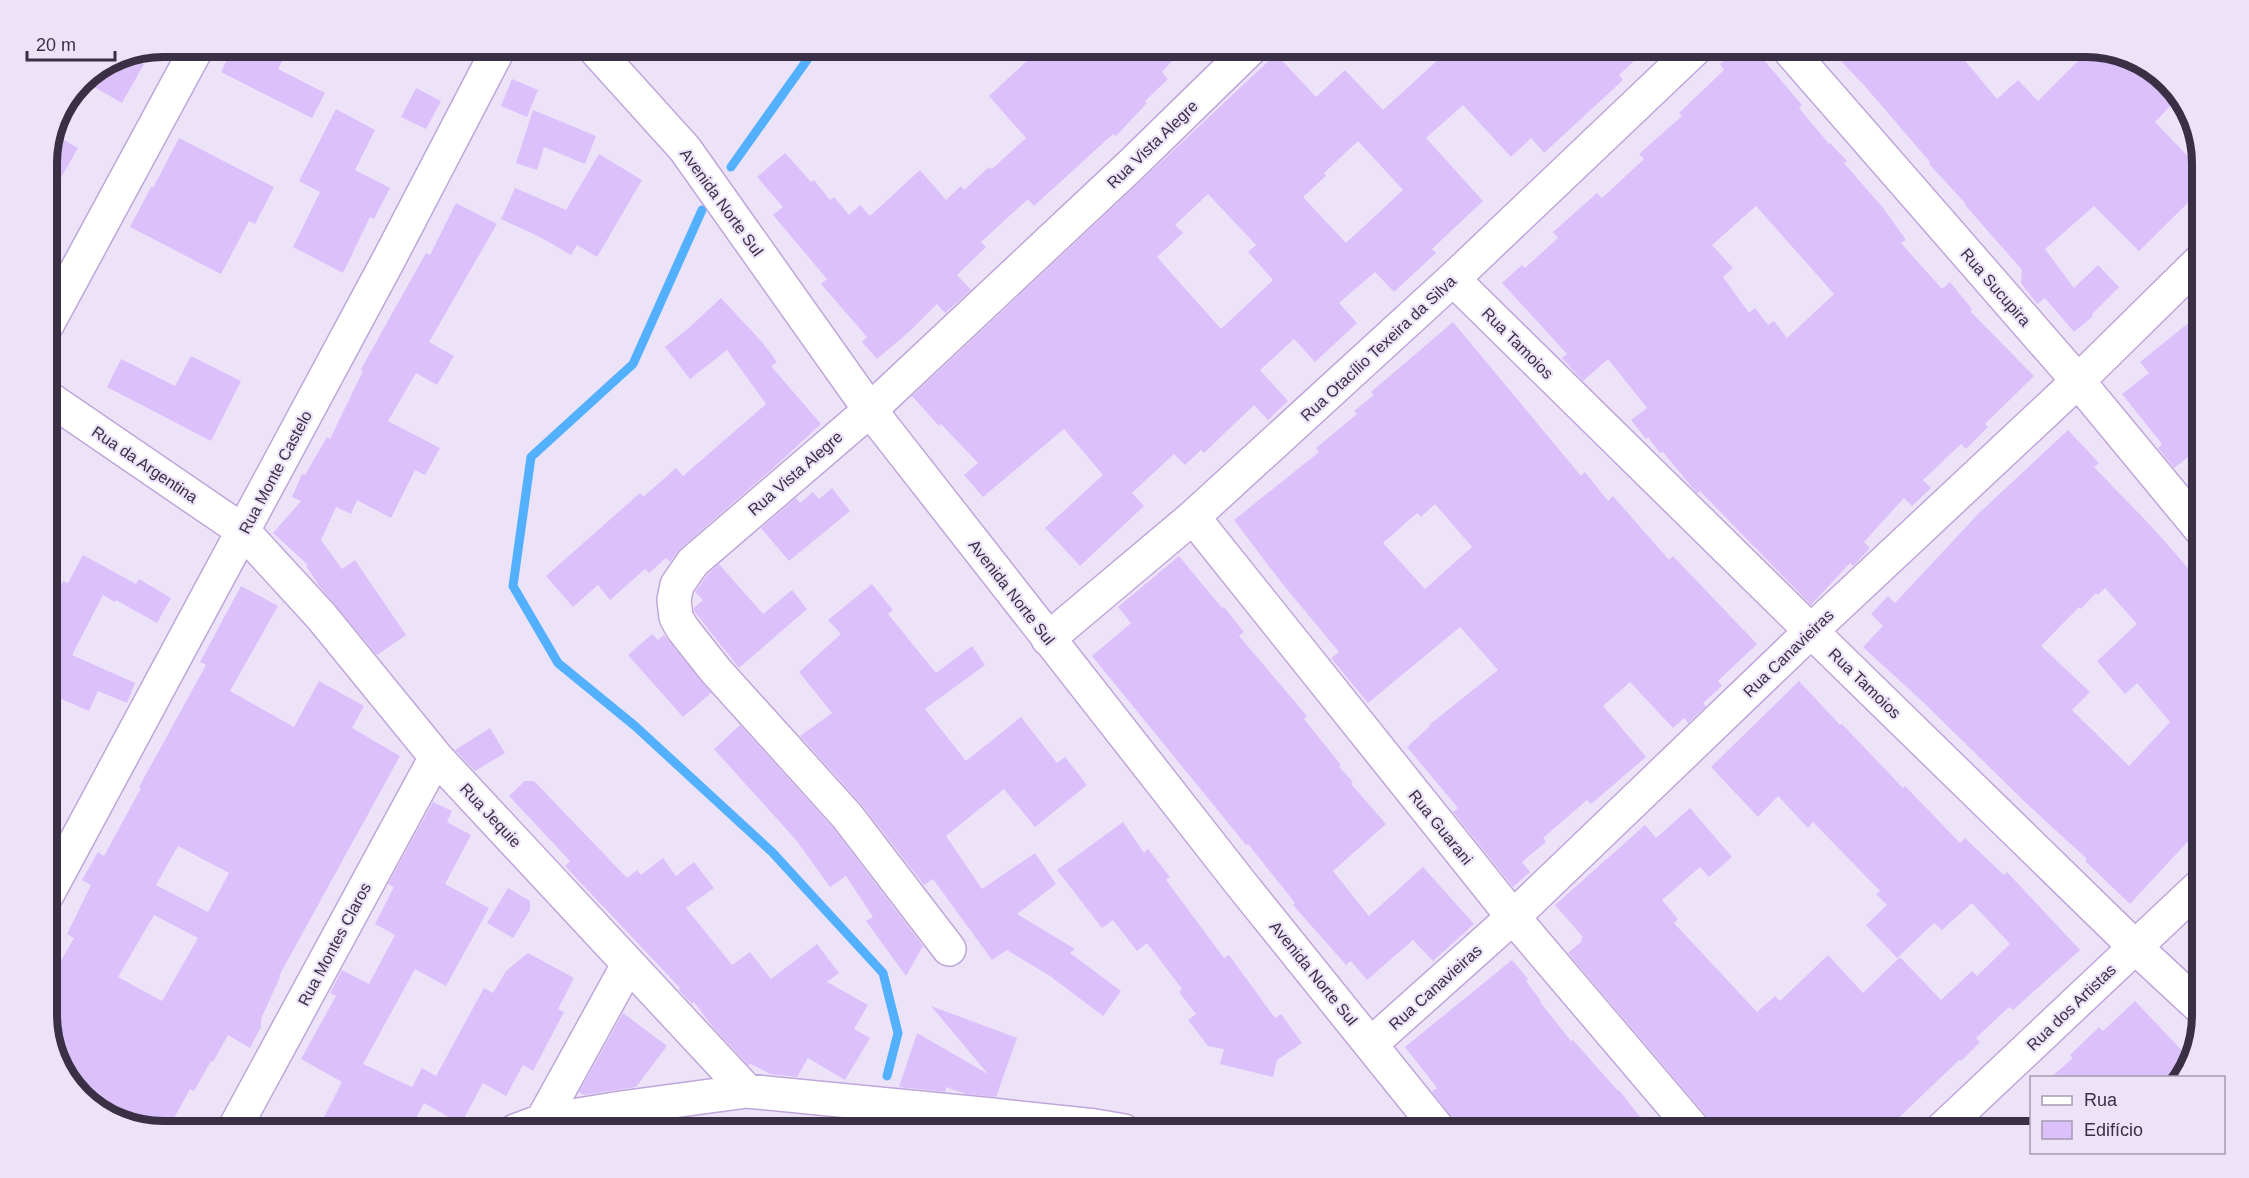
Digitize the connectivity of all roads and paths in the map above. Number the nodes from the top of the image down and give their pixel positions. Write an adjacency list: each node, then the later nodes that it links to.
1 (185, 57): 9 (street)
2 (494, 57): 15 (street, Rua Monte Castelo)
3 (602, 57): 12 (street, Avenida Norte Sul)
4 (1242, 57): 12 (street, Rua Vista Alegre)
5 (1686, 57): 8 (street, Rua Otacílio Texeira da Silva)
6 (1796, 57): 10 (street, Rua Sucupira)
7 (2192, 269): 10 (street, Rua Canavieiras)
8 (1453, 279): 13 (street, Rua Otacílio Texeira da Silva); 16 (street, Rua Tamoios)
9 (57, 306)
10 (2078, 381): 14 (street, Rua Sucupira); 16 (street, Rua Canavieiras)
11 (57, 404): 15 (street, Rua da Argentina)
12 (870, 410): 17 (street, Avenida Norte Sul); 23 (street, Rua Vista Alegre)
13 (1193, 517): 17 (street, Rua Otacílio Texeira da Silva); 21 (street, Rua Guarani)
14 (2192, 519)
15 (243, 531): 18 (street, Rua Jequie); 19 (street, Rua Monte Castelo)
16 (1811, 631): 21 (street, Rua Canavieiras); 22 (street, Rua Tamoios)
17 (1048, 639): 26 (street, Avenida Norte Sul)
18 (436, 756): 24 (street, Rua Jequie); 28 (street, Rua Montes Claros)
19 (57, 876)
20 (2192, 893): 22 (street, Rua dos Artistas)
21 (1513, 917): 26 (street, Rua Canavieiras); 33 (street, Rua Guarani)
22 (2134, 946): 25 (street, Rua Tamoios); 34 (street, Rua dos Artistas)
23 (949, 949)
24 (628, 965): 27 (street, Rua Jequie); 29 (street)
25 (2192, 1000)
26 (1371, 1044): 32 (street, Avenida Norte Sul)
27 (747, 1092): 30 (street); 31 (street)
28 (238, 1121)
29 (531, 1121)
30 (554, 1121)
31 (979, 1121)
32 (1432, 1121)
33 (1686, 1121)
34 (1950, 1121)

